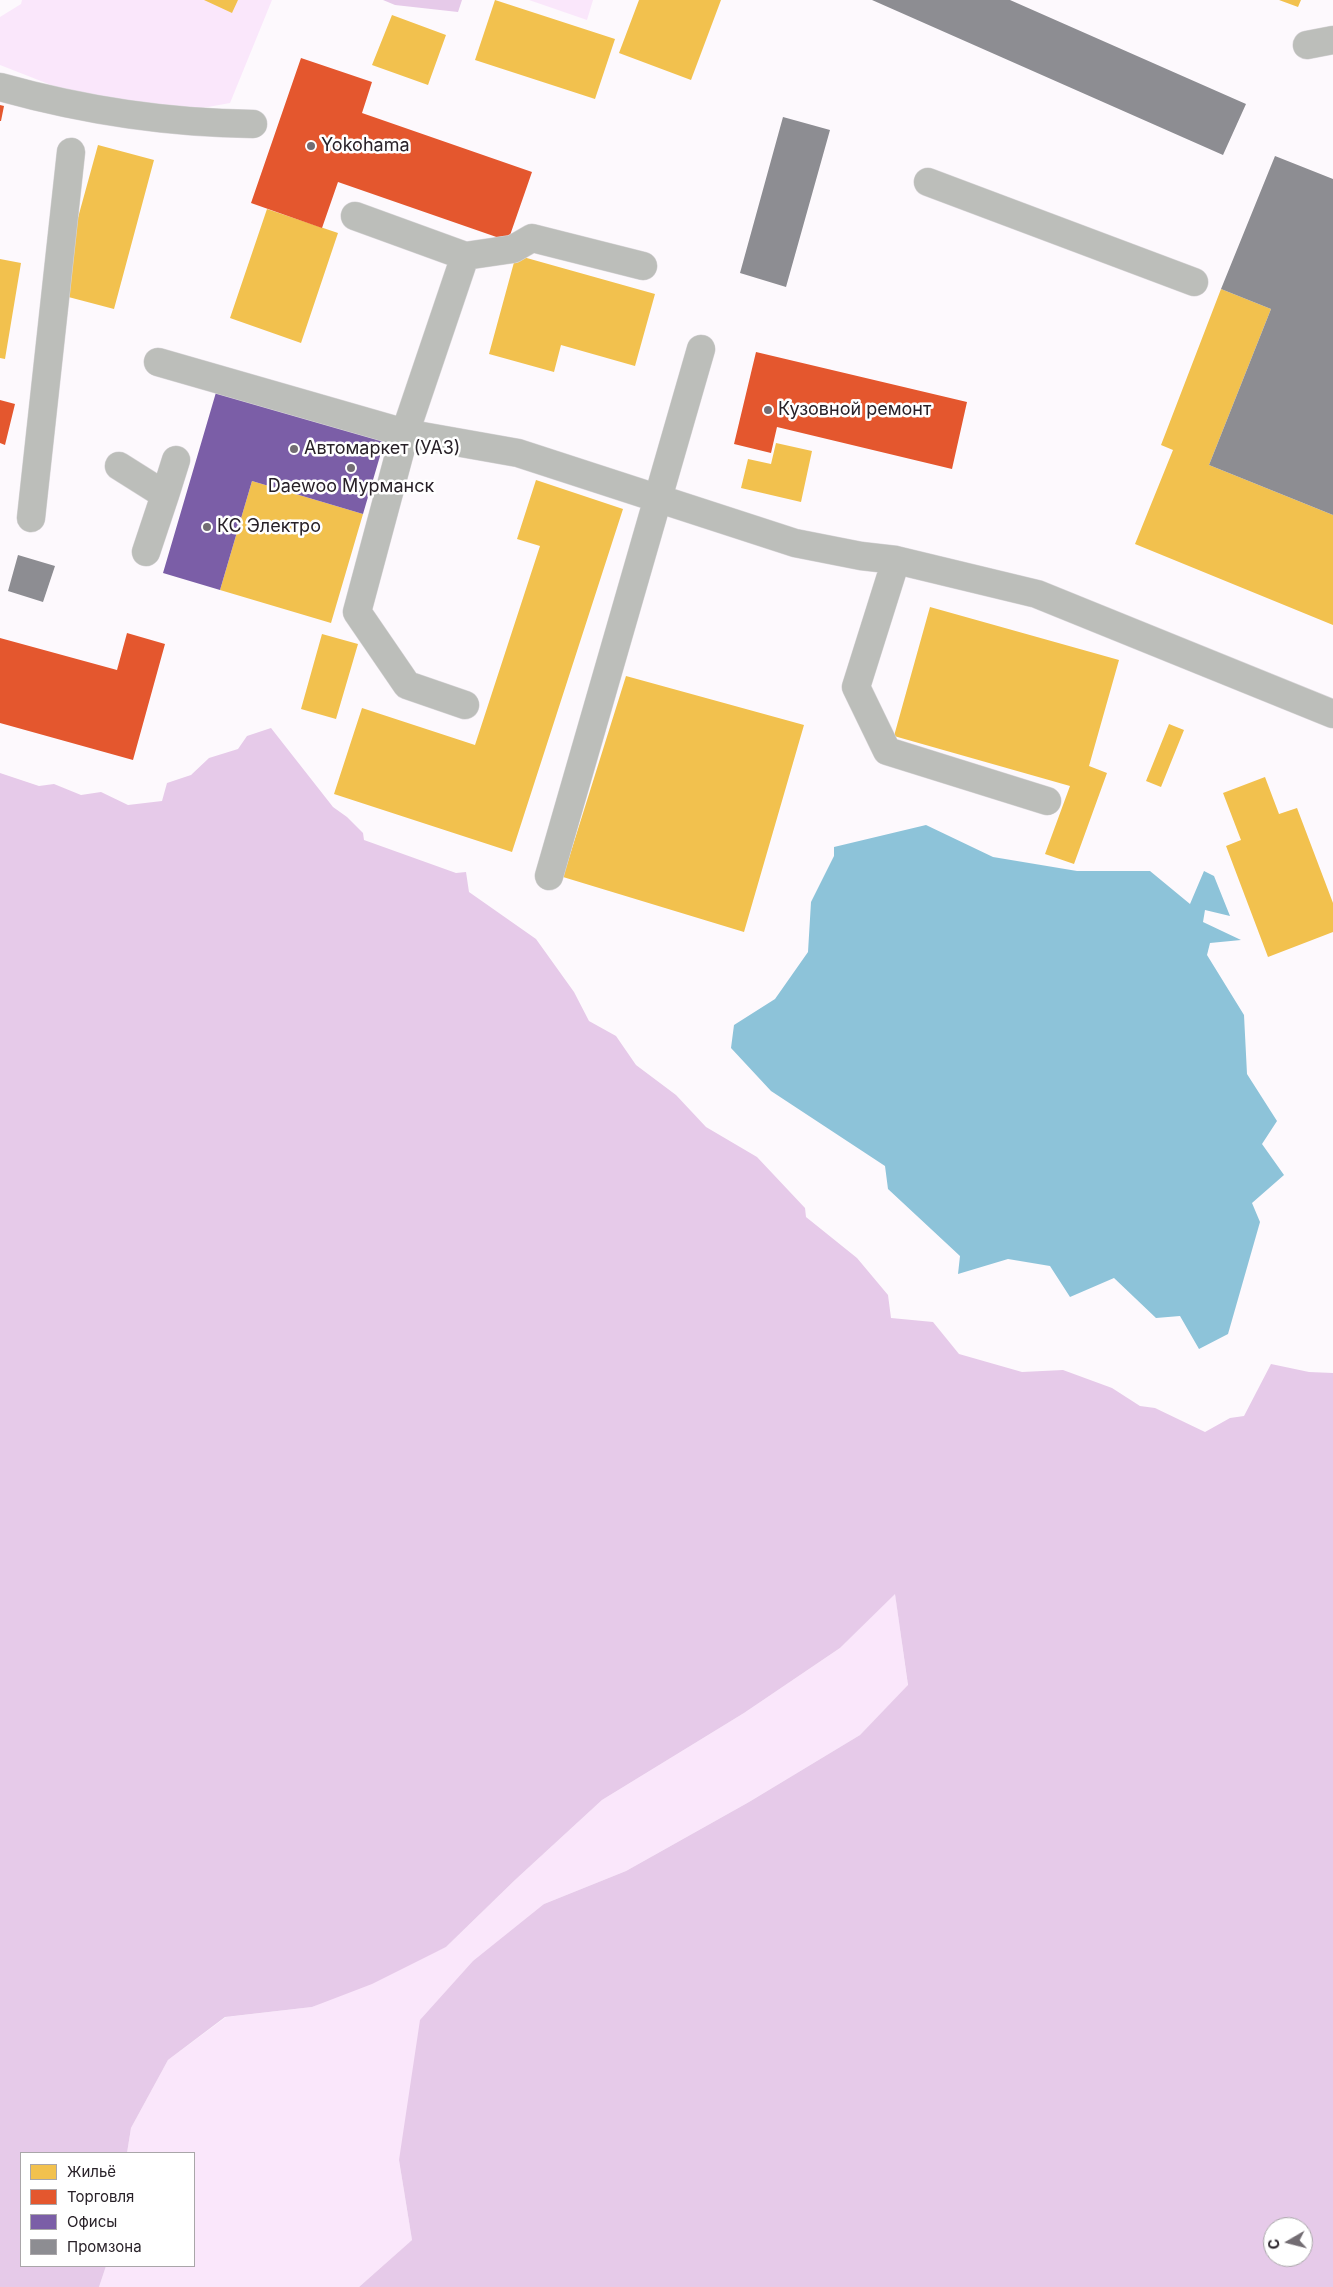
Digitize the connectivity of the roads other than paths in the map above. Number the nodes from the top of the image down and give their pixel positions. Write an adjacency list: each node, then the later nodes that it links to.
1 (1333, 40): 2 (lane)
2 (1306, 45)
3 (0, 87): 4 (lane)
4 (253, 124)
5 (72, 152): 18 (lane)
6 (928, 182): 10 (lane)
7 (356, 216): 8 (lane)
8 (465, 256): 9 (lane); 13 (lane)
9 (643, 266)
10 (1194, 282)
11 (701, 349): 17 (lane)
12 (158, 362): 13 (lane)
13 (405, 433): 17 (lane); 21 (lane)
14 (176, 460): 16 (lane)
15 (119, 466): 16 (lane)
16 (165, 495): 19 (lane)
17 (657, 497): 20 (lane); 24 (lane)
18 (31, 518)
19 (146, 552)
20 (896, 560): 22 (lane); 23 (lane)
21 (465, 705)
22 (1333, 714)
23 (1046, 801)
24 (549, 876)

